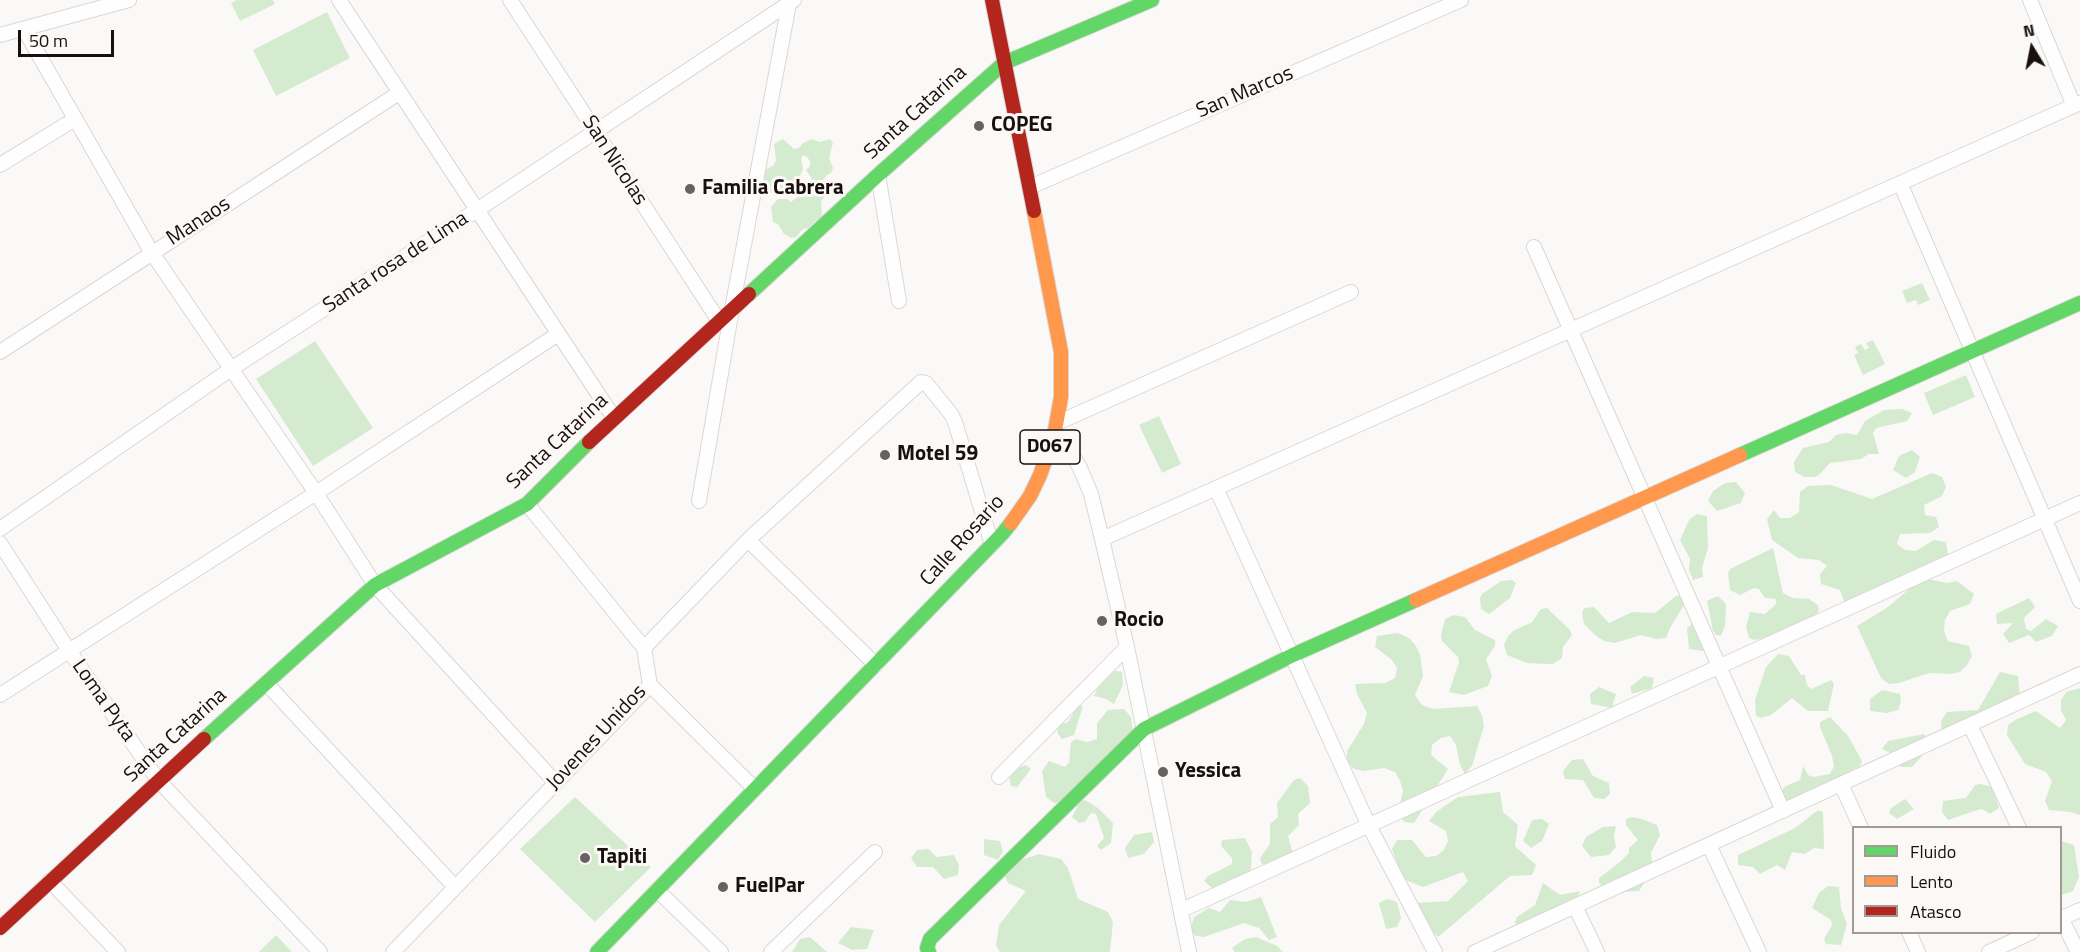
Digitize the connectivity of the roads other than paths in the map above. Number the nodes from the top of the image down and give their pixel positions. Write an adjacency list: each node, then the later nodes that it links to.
1 (129, 0): 9 (street)
2 (339, 0): 13 (street)
3 (510, 0): 16 (street, San Nicolas)
4 (992, 0): 12 (street, Calle Rosario / D067)
5 (1152, 0): 12 (street, Santa Catarina)
6 (1461, 0): 20 (street, San Marcos)
7 (2030, 0): 14 (street)
8 (791, 2): 16 (street, Santa rosa de Lima); 27 (street)
9 (90, 5): 10 (street)
10 (24, 29): 11 (street); 15 (street)
11 (0, 35)
12 (1004, 63): 18 (street, Santa Catarina); 20 (street, Calle Rosario / D067)
13 (399, 93): 21 (street); 23 (street, Manaos)
14 (2077, 104): 19 (street)
15 (75, 119): 17 (street); 23 (street)
16 (595, 132): 21 (street, Santa rosa de Lima); 28 (street, San Nicolas)
17 (0, 165)
18 (878, 175): 25 (street); 27 (street, Santa Catarina)
19 (1899, 183): 29 (street); 31 (street)
20 (1030, 187): 35 (street, Calle Rosario / D067)
21 (477, 210): 30 (street); 33 (street, Santa rosa de Lima)
22 (1534, 247): 29 (street)
23 (152, 253): 32 (street, Manaos); 33 (street)
24 (1351, 292): 35 (street)
25 (899, 301)
26 (2080, 303): 31 (street)
27 (732, 309): 28 (street, Santa Catarina); 39 (street)
28 (719, 321): 34 (street, Santa Catarina)
29 (1571, 330): 36 (street); 38 (street)
30 (558, 334): 34 (street); 37 (street)
31 (1972, 351): 38 (street); 42 (street)
32 (0, 352)
33 (231, 369): 37 (street); 43 (street, Santa rosa de Lima)
34 (614, 418): 41 (street, Santa Catarina)
35 (1055, 429): 44 (street); 47 (street, Calle Rosario / D067)
36 (1216, 488): 44 (street); 53 (street)
37 (316, 493): 48 (street); 52 (street)
38 (1645, 497): 53 (street); 55 (street)
39 (699, 501)
40 (2080, 503): 42 (street)
41 (527, 504): 48 (street, Santa Catarina); 51 (street, Jovenes Unidos)
42 (2044, 519): 49 (street); 55 (street)
43 (0, 529)
44 (1102, 539): 50 (street)
45 (748, 540): 47 (street); 51 (street); 54 (street)
46 (0, 543): 52 (street, Loma Pyta)
47 (992, 545): 54 (street, Calle Rosario / D067)
48 (375, 585): 57 (street, Santa Catarina); 64 (street)
49 (2080, 601)
50 (1127, 647): 61 (street); 62 (street)
51 (644, 648): 58 (street, Jovenes Unidos)
52 (70, 652): 59 (street); 63 (street, Loma Pyta)
53 (1293, 655): 61 (street); 68 (street)
54 (876, 665): 66 (street, Calle Rosario / D067)
55 (1719, 666): 67 (street); 68 (street)
56 (2080, 675): 60 (street)
57 (266, 683): 63 (street, Santa Catarina); 74 (street)
58 (650, 685): 64 (street, Jovenes Unidos); 66 (street)
59 (0, 695)
60 (1970, 725): 65 (street); 70 (street)
61 (1144, 729): 77 (street); 90 (street)
62 (999, 777)
63 (158, 780): 73 (street, Santa Catarina); 85 (street, Loma Pyta)
64 (556, 783): 74 (street, Jovenes Unidos)
65 (1841, 784): 67 (street); 69 (street)
66 (756, 789): 75 (street, Calle Rosario / D067)
67 (1782, 811): 71 (street)
68 (1369, 825): 77 (street); 92 (street)
69 (1860, 826)
70 (2018, 826)
71 (1709, 845): 76 (street); 95 (street)
72 (875, 852): 89 (street)
73 (50, 881): 81 (street, Santa Catarina); 84 (street)
74 (455, 887): 86 (street, Jovenes Unidos)
75 (657, 890): 87 (street, Calle Rosario / D067); 88 (street)
76 (1575, 906): 93 (street); 94 (street)
77 (1182, 910): 91 (street)
78 (2080, 910): 79 (street)
79 (2062, 918)
80 (2062, 920): 98 (street)
81 (0, 928)
82 (1909, 934): 96 (street)
83 (2030, 934): 97 (street)
84 (118, 952)
85 (320, 952)
86 (393, 952)
87 (597, 952)
88 (721, 952)
89 (771, 952)
90 (929, 952)
91 (1189, 952)
92 (1435, 952)
93 (1475, 952)
94 (1597, 952)
95 (1759, 952)
96 (1918, 952)
97 (1989, 952)
98 (2078, 952)

